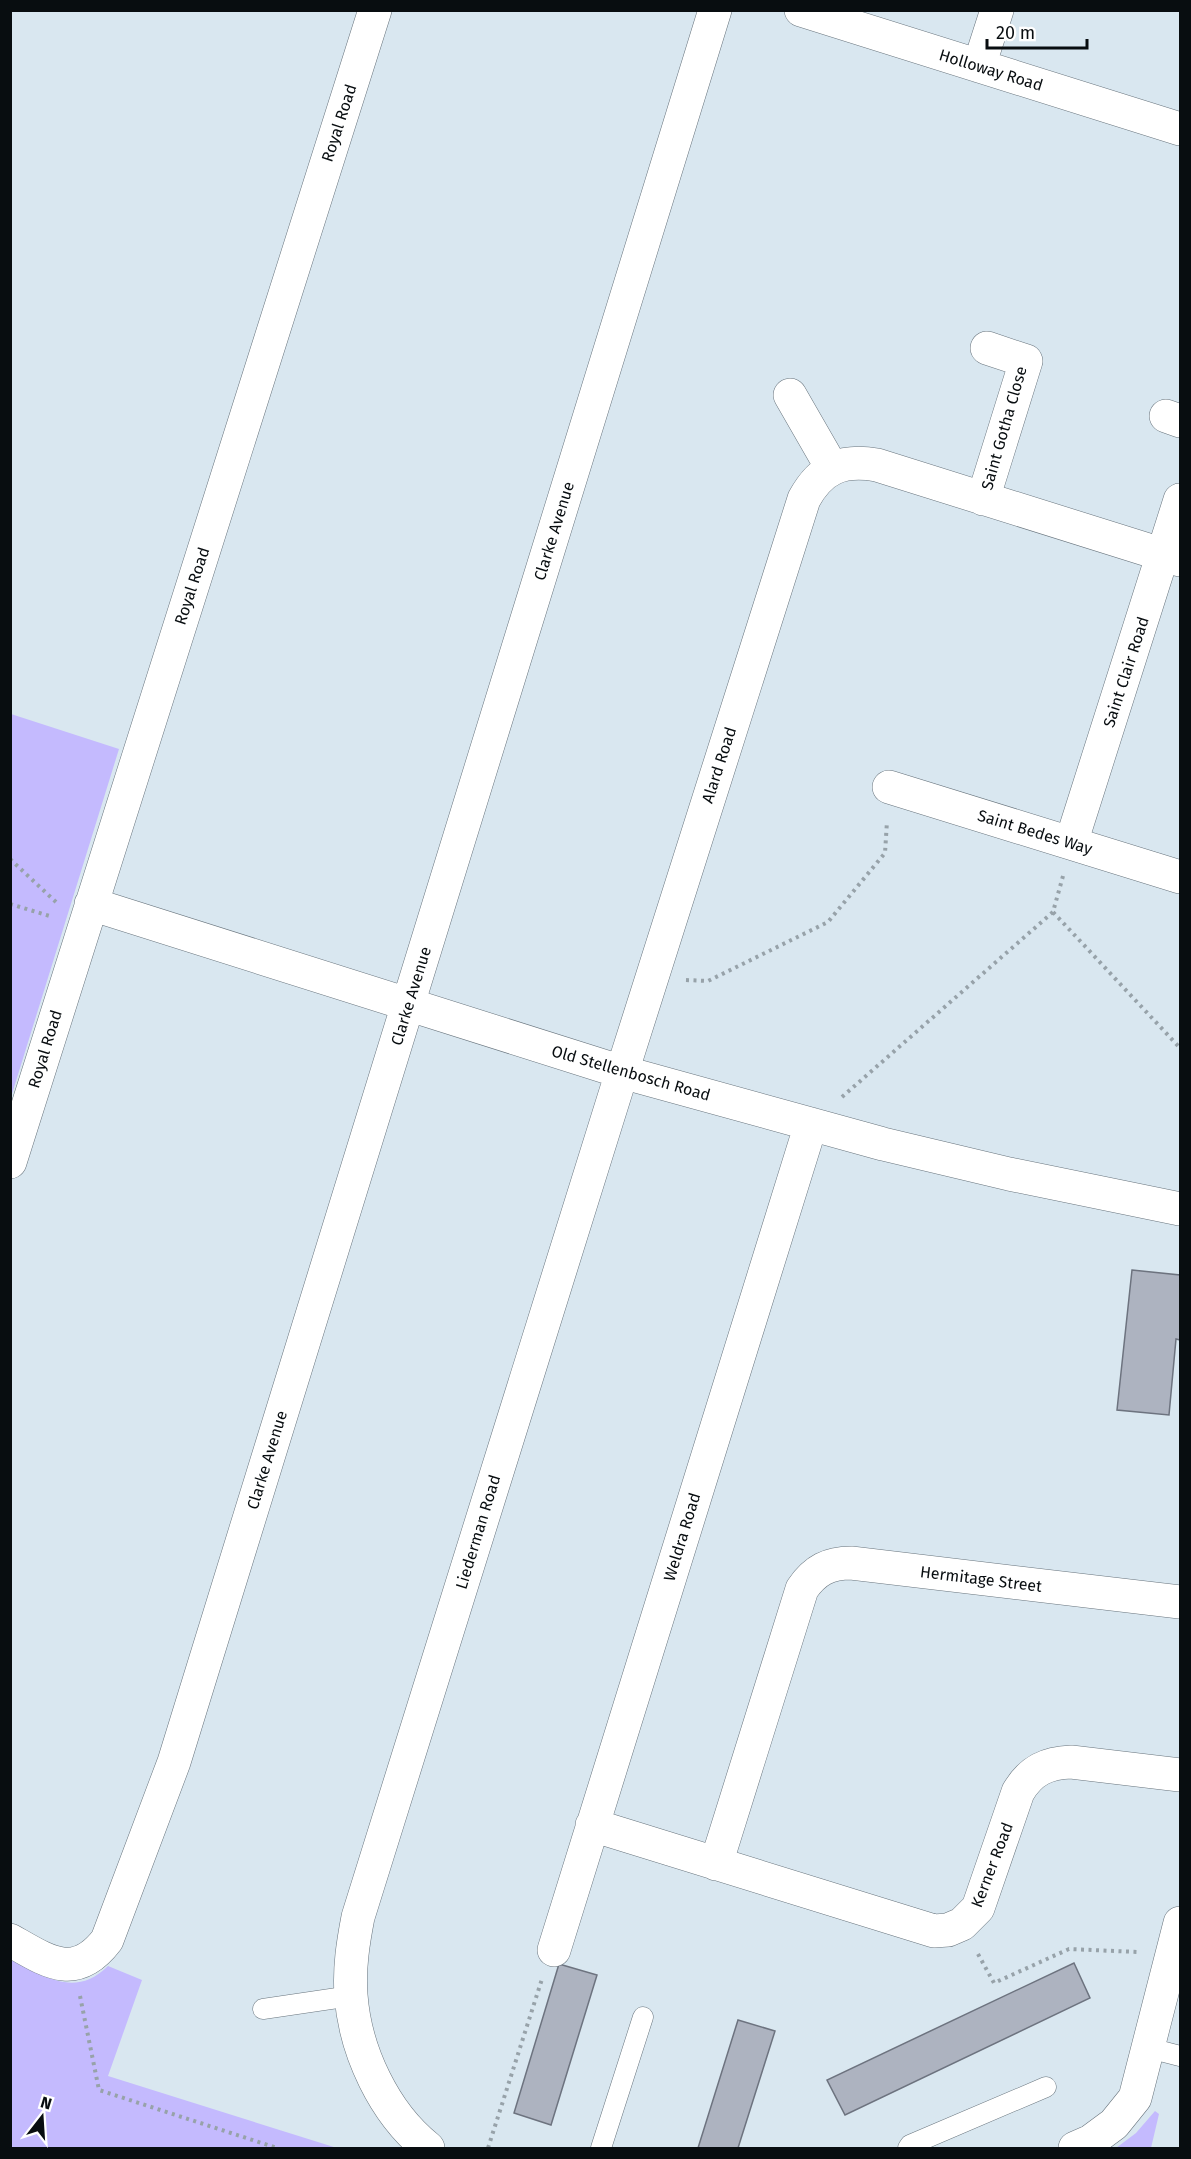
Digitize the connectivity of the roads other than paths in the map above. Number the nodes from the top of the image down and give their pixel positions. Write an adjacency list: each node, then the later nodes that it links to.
1 (375, 10): 16 (street, Royal Road)
2 (715, 10): 17 (street, Clarke Avenue)
3 (801, 10): 5 (street, Holloway Road)
4 (997, 10): 5 (street)
5 (979, 66): 6 (street, Holloway Road)
6 (1180, 129)
7 (987, 348): 10 (street, Saint Gotha Close)
8 (790, 395): 9 (street)
9 (832, 468): 10 (street, Alard Road); 18 (street, Alard Road)
10 (983, 499): 12 (street, Alard Road)
11 (1180, 500): 12 (street, Saint Clair Road)
12 (1172, 558): 14 (street, Saint Clair Road)
13 (889, 787): 14 (street, Saint Bedes Way)
14 (1071, 843): 15 (street, Saint Bedes Way)
15 (1180, 877)
16 (80, 916): 17 (street, Old Stellenbosch Road); 20 (street, Royal Road)
17 (408, 1004): 18 (street, Old Stellenbosch Road); 27 (street, Clarke Avenue)
18 (622, 1072): 19 (street, Old Stellenbosch Road); 29 (street, Liederman Road)
19 (811, 1124): 21 (street, Old Stellenbosch Road); 24 (street, Weldra Road)
20 (10, 1162)
21 (1180, 1209)
22 (1180, 1602): 25 (street, Hermitage Street)
23 (1180, 1775): 25 (street, Kerner Road)
24 (592, 1825): 25 (street, Kerner Road); 28 (street, Weldra Road)
25 (716, 1864)
26 (1178, 1937): 32 (street)
27 (10, 1940)
28 (554, 1950)
29 (351, 1996): 30 (lane); 35 (street, Liederman Road)
30 (263, 2009)
31 (643, 2017): 36 (lane)
32 (1149, 2048): 33 (lane); 38 (street)
33 (1180, 2056)
34 (1046, 2087): 37 (lane)
35 (428, 2148)
36 (601, 2148)
37 (908, 2148)
38 (1075, 2148)

